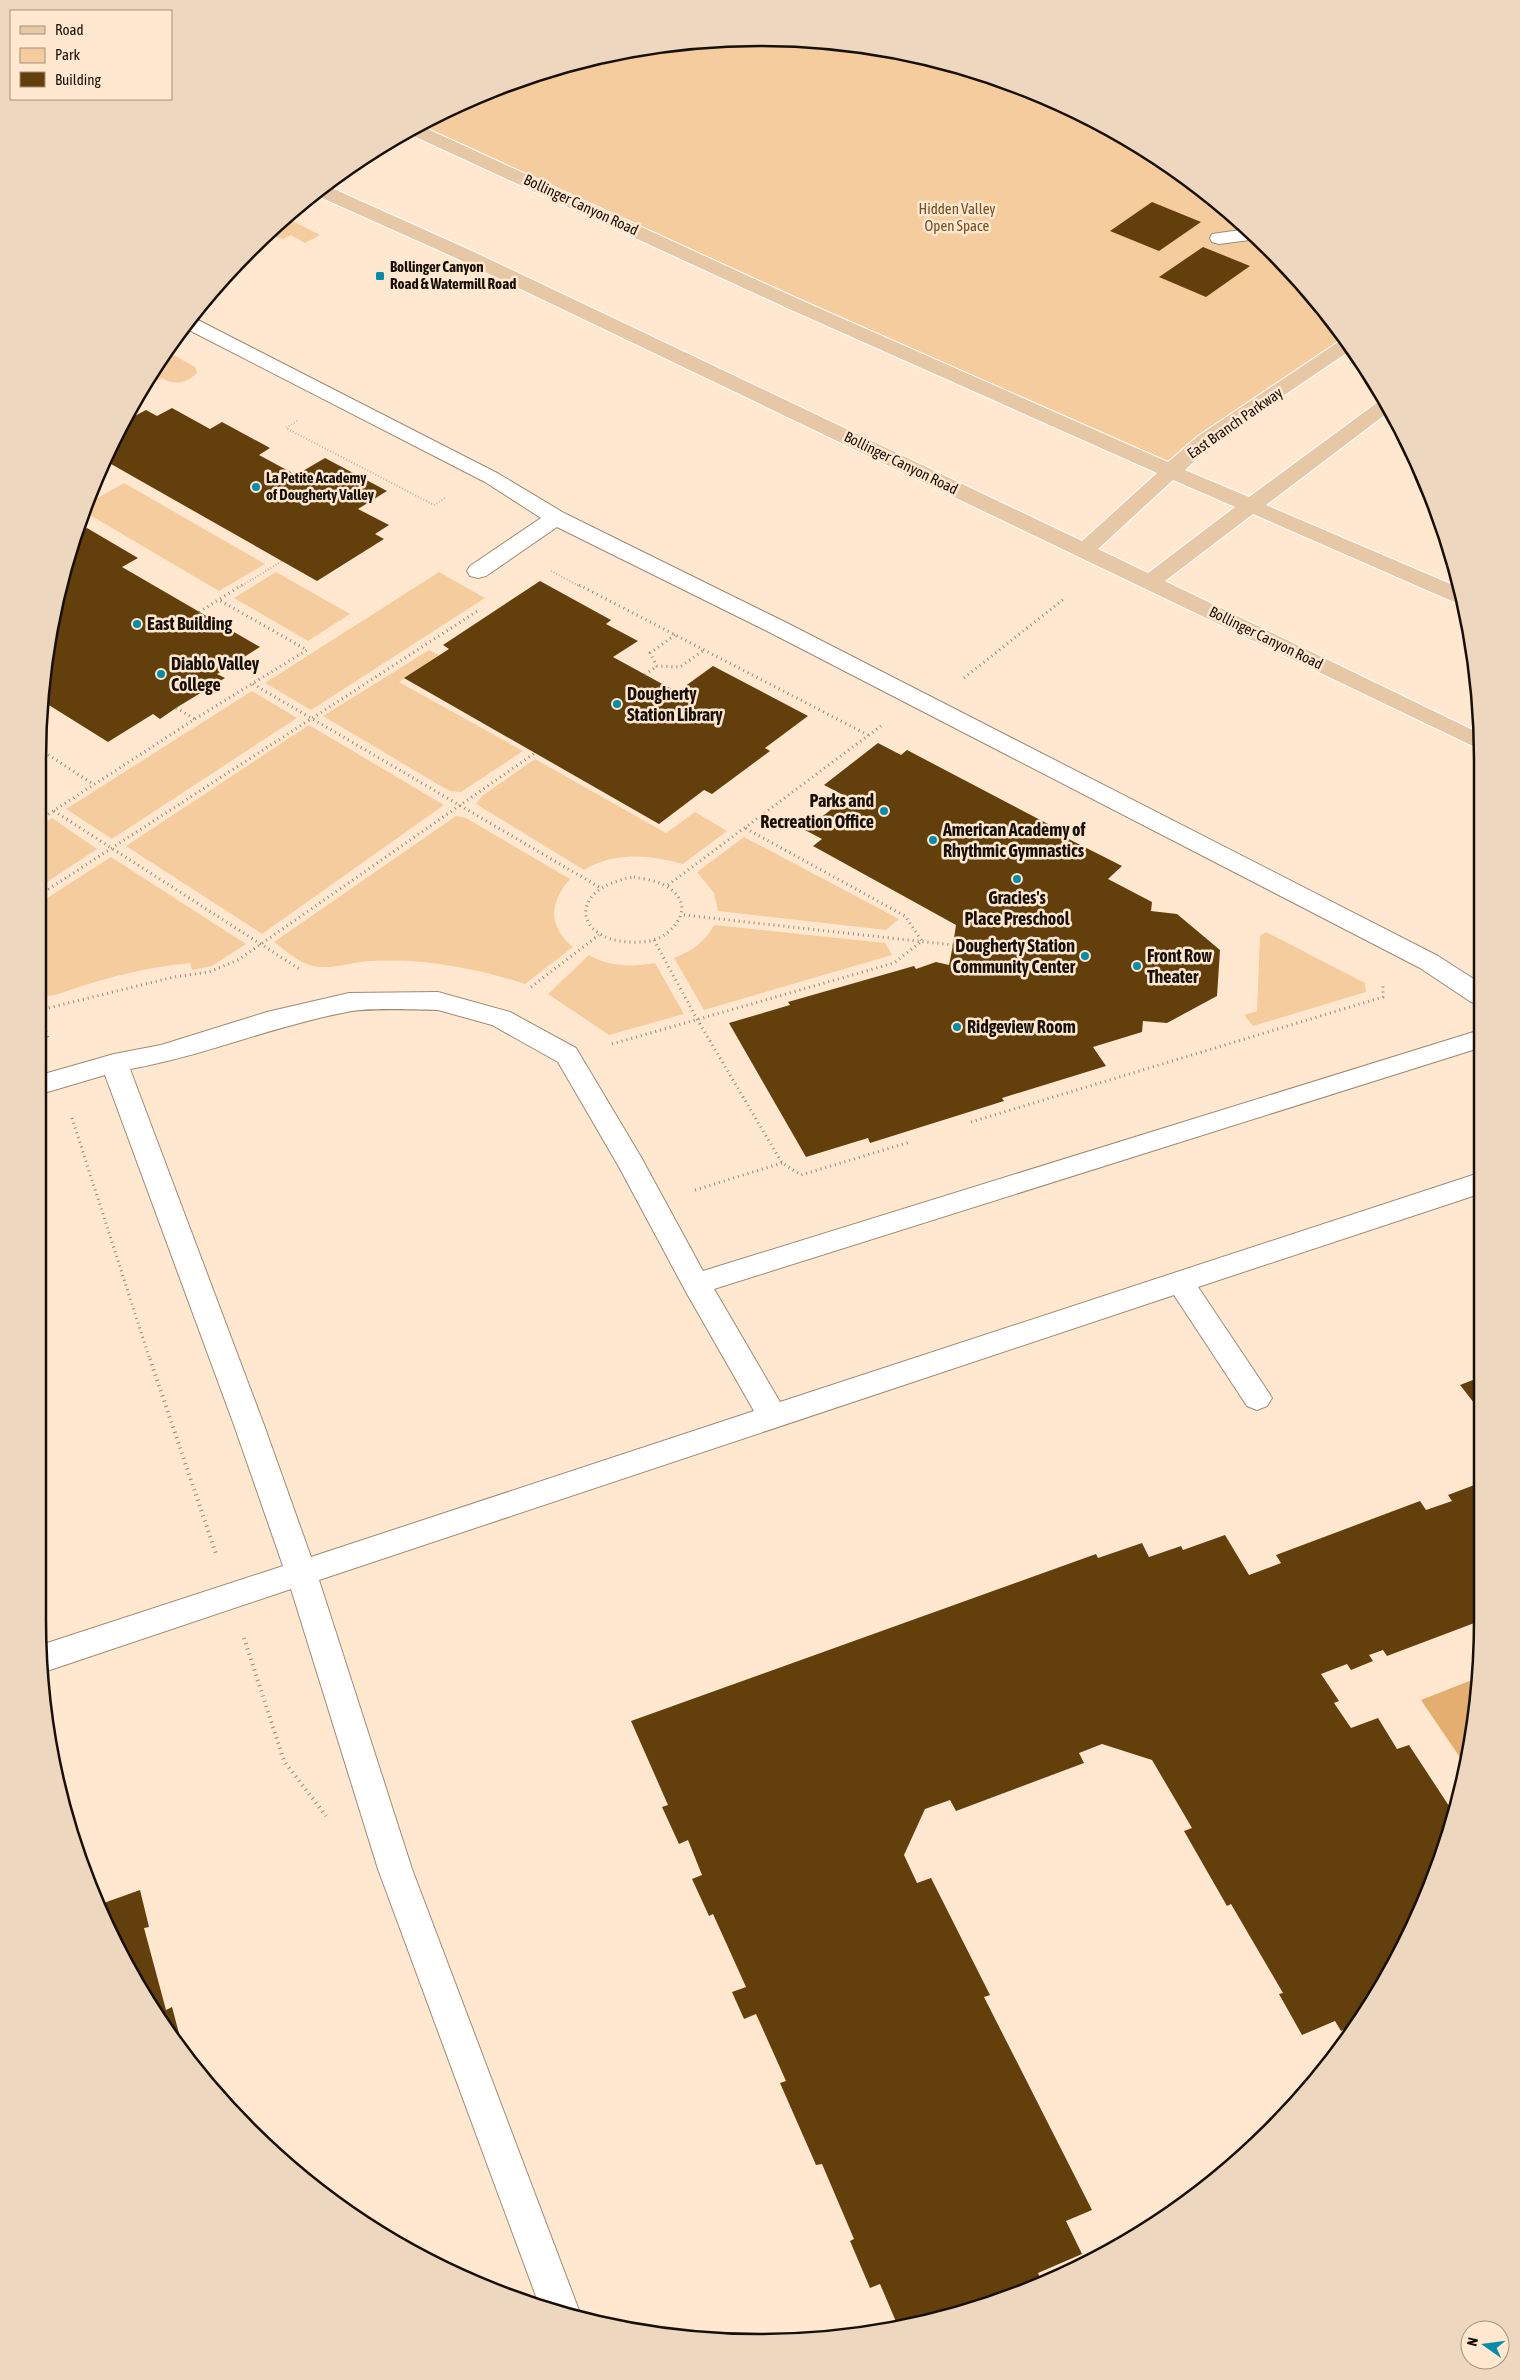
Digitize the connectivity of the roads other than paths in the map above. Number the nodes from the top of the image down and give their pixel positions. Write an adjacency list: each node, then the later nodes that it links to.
1 (421, 133): 8 (main road, Bollinger Canyon Road)
2 (327, 193): 11 (main road, Bollinger Canyon Road)
3 (1244, 235): 4 (lane)
4 (1219, 238)
5 (194, 325): 10 (lane)
6 (1342, 347): 8 (main road, East Branch Parkway)
7 (1381, 408): 9 (main road)
8 (1170, 471): 9 (main road, Bollinger Canyon Road); 11 (main road, East Branch Parkway)
9 (1254, 505): 13 (main road); 14 (main road, Bollinger Canyon Road)
10 (556, 518): 12 (lane); 16 (lane)
11 (1084, 550): 13 (main road, Bollinger Canyon Road)
12 (478, 571)
13 (1149, 582): 15 (main road, Bollinger Canyon Road)
14 (1453, 593)
15 (1473, 739)
16 (1474, 992)
17 (1474, 1041): 22 (lane)
18 (114, 1063): 19 (lane); 22 (lane); 25 (lane)
19 (52, 1081)
20 (1474, 1185): 21 (lane)
21 (1180, 1282): 23 (lane); 24 (lane)
22 (696, 1284): 24 (lane)
23 (1257, 1398)
24 (773, 1417): 25 (lane)
25 (301, 1573): 26 (lane); 27 (lane)
26 (48, 1657)
27 (558, 2304)

